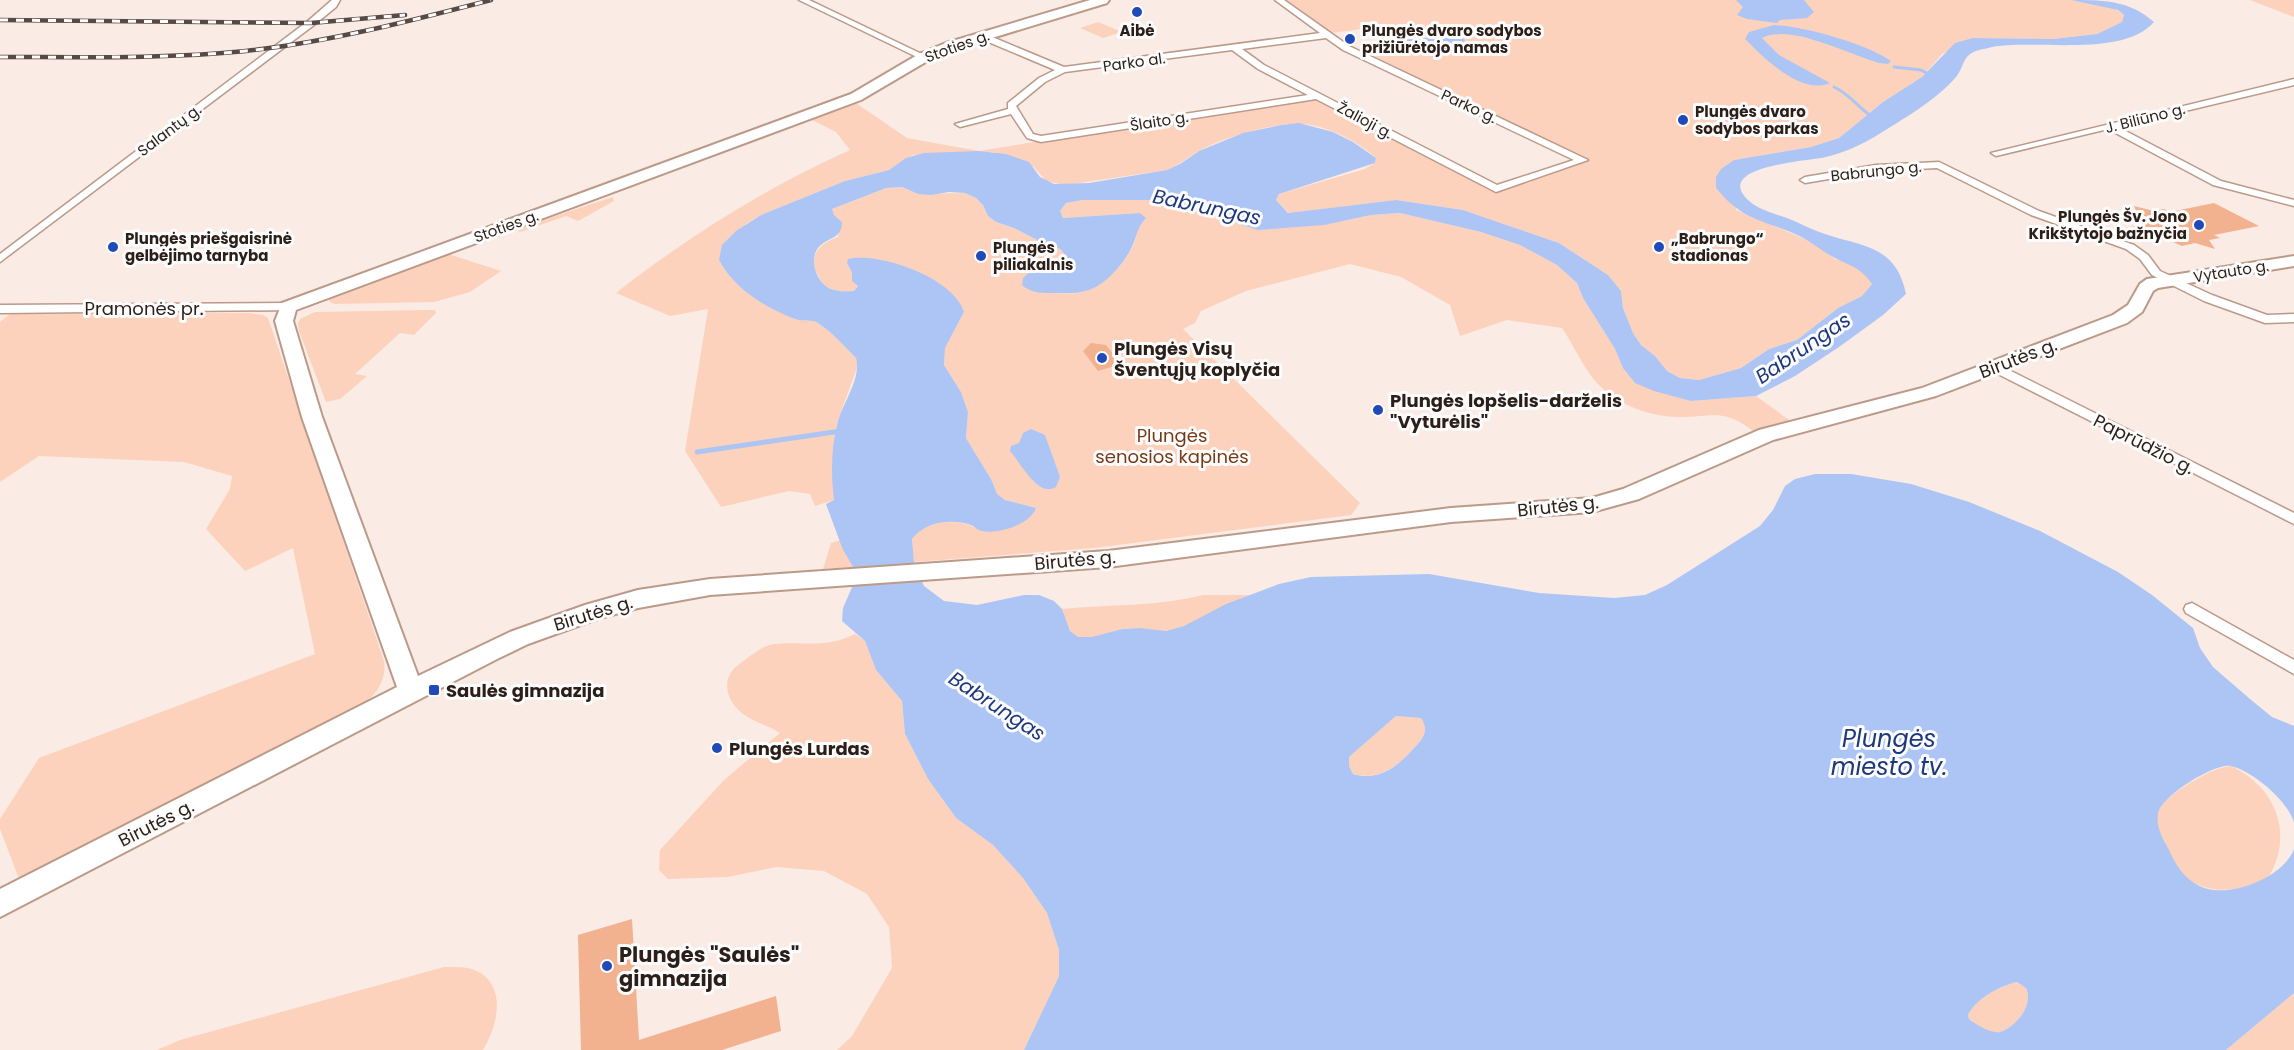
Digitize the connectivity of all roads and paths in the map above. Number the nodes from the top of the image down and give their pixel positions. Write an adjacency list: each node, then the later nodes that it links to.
1 (336, 0): 19 (street, Salantų g.)
2 (803, 0): 8 (street)
3 (1103, 0): 6 (main road, Stoties g.)
4 (1280, 0): 5 (street, Parko g.)
5 (1327, 35): 7 (street, Parko al.); 17 (street, Parko g.)
6 (982, 36): 8 (main road, Stoties g.); 9 (street)
7 (1235, 48): 9 (street, Parko al.); 11 (street, Žalioji g.)
8 (924, 57): 22 (main road, Stoties g.)
9 (1063, 70): 12 (street, Parko al.)
10 (2294, 82): 14 (street, J. Biliūno g.)
11 (1319, 96): 12 (street, Šlaito g.); 17 (street, Žalioji g.)
12 (1013, 111): 13 (street)
13 (960, 124)
14 (2111, 127): 15 (street, J. Biliūno g.); 18 (street)
15 (1996, 153)
16 (1805, 180): 21 (street, Babrungo g.)
17 (1496, 189)
18 (2294, 203)
19 (0, 259)
20 (2294, 261): 21 (main road, Vytauto g.)
21 (2169, 280): 24 (street, Babrungo g.); 25 (main road, Birutės g.)
22 (288, 307): 23 (street, Pramonės pr.); 29 (main road)
23 (0, 309)
24 (2294, 318)
25 (1995, 367): 26 (street, Paprūdžio g.); 29 (main road, Birutės g.)
26 (2294, 519)
27 (2192, 609): 28 (street)
28 (2294, 669)
29 (411, 691): 30 (main road, Birutės g.)
30 (0, 904)

